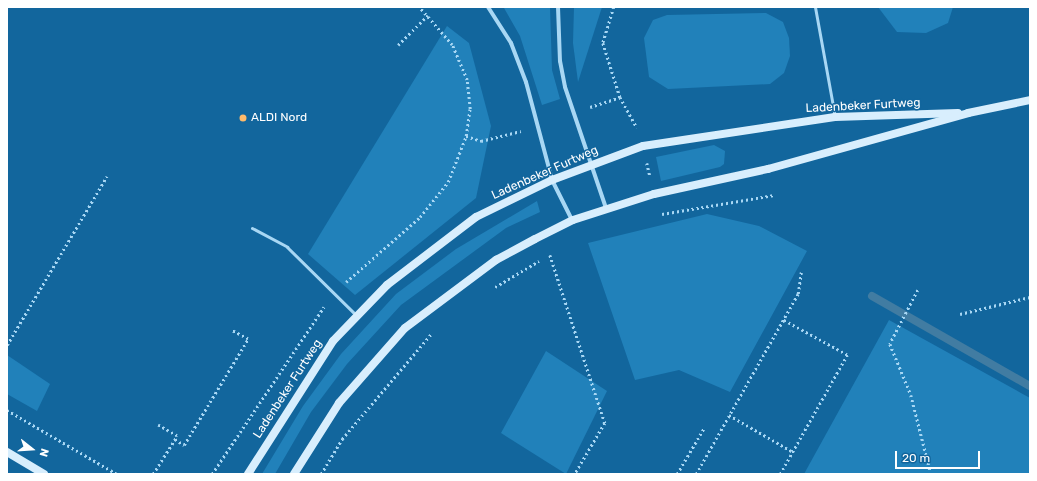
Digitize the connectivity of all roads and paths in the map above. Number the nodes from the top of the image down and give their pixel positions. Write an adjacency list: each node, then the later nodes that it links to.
1 (419, 7): 6 (path)
2 (488, 7): 14 (street)
3 (558, 7): 12 (street)
4 (614, 7): 11 (path)
5 (815, 7): 10 (lane)
6 (428, 15): 7 (path); 25 (path)
7 (398, 45)
8 (1030, 100): 9 (street, Ladenbeker Furtweg)
9 (968, 113): 10 (street, Ladenbeker Furtweg); 15 (street, Ladenbeker Furtweg)
10 (835, 117): 11 (street, Ladenbeker Furtweg)
11 (643, 146): 12 (street, Ladenbeker Furtweg); 15 (path)
12 (592, 164): 14 (street, Ladenbeker Furtweg); 17 (street)
13 (107, 176): 32 (path)
14 (552, 180): 18 (street); 28 (street, Ladenbeker Furtweg)
15 (654, 194): 16 (path); 17 (street, Ladenbeker Furtweg)
16 (774, 195)
17 (606, 208): 18 (street, Ladenbeker Furtweg)
18 (572, 220): 45 (street, Ladenbeker Furtweg)
19 (252, 228): 25 (lane)
20 (556, 251): 21 (path)
21 (550, 255): 24 (path); 47 (path)
22 (801, 272): 29 (path)
23 (918, 290): 51 (path)
24 (487, 292)
25 (334, 295): 28 (lane); 43 (path)
26 (1030, 297): 27 (path)
27 (960, 314)
28 (357, 316): 44 (street, Ladenbeker Furtweg)
29 (783, 320): 34 (path); 39 (path)
30 (231, 330): 37 (path)
31 (433, 332): 46 (path)
32 (7, 345)
33 (7, 410): 41 (path)
34 (729, 415): 39 (path); 49 (path)
35 (158, 425): 37 (path)
36 (704, 428): 48 (path)
37 (175, 439): 42 (path)
38 (7, 452): 40 (street)
39 (793, 452): 50 (path)
40 (44, 474)
41 (117, 474)
42 (153, 474)
43 (212, 474)
44 (248, 474)
45 (294, 474)
46 (321, 474)
47 (575, 474)
48 (677, 474)
49 (696, 474)
50 (780, 474)
51 (931, 474)

